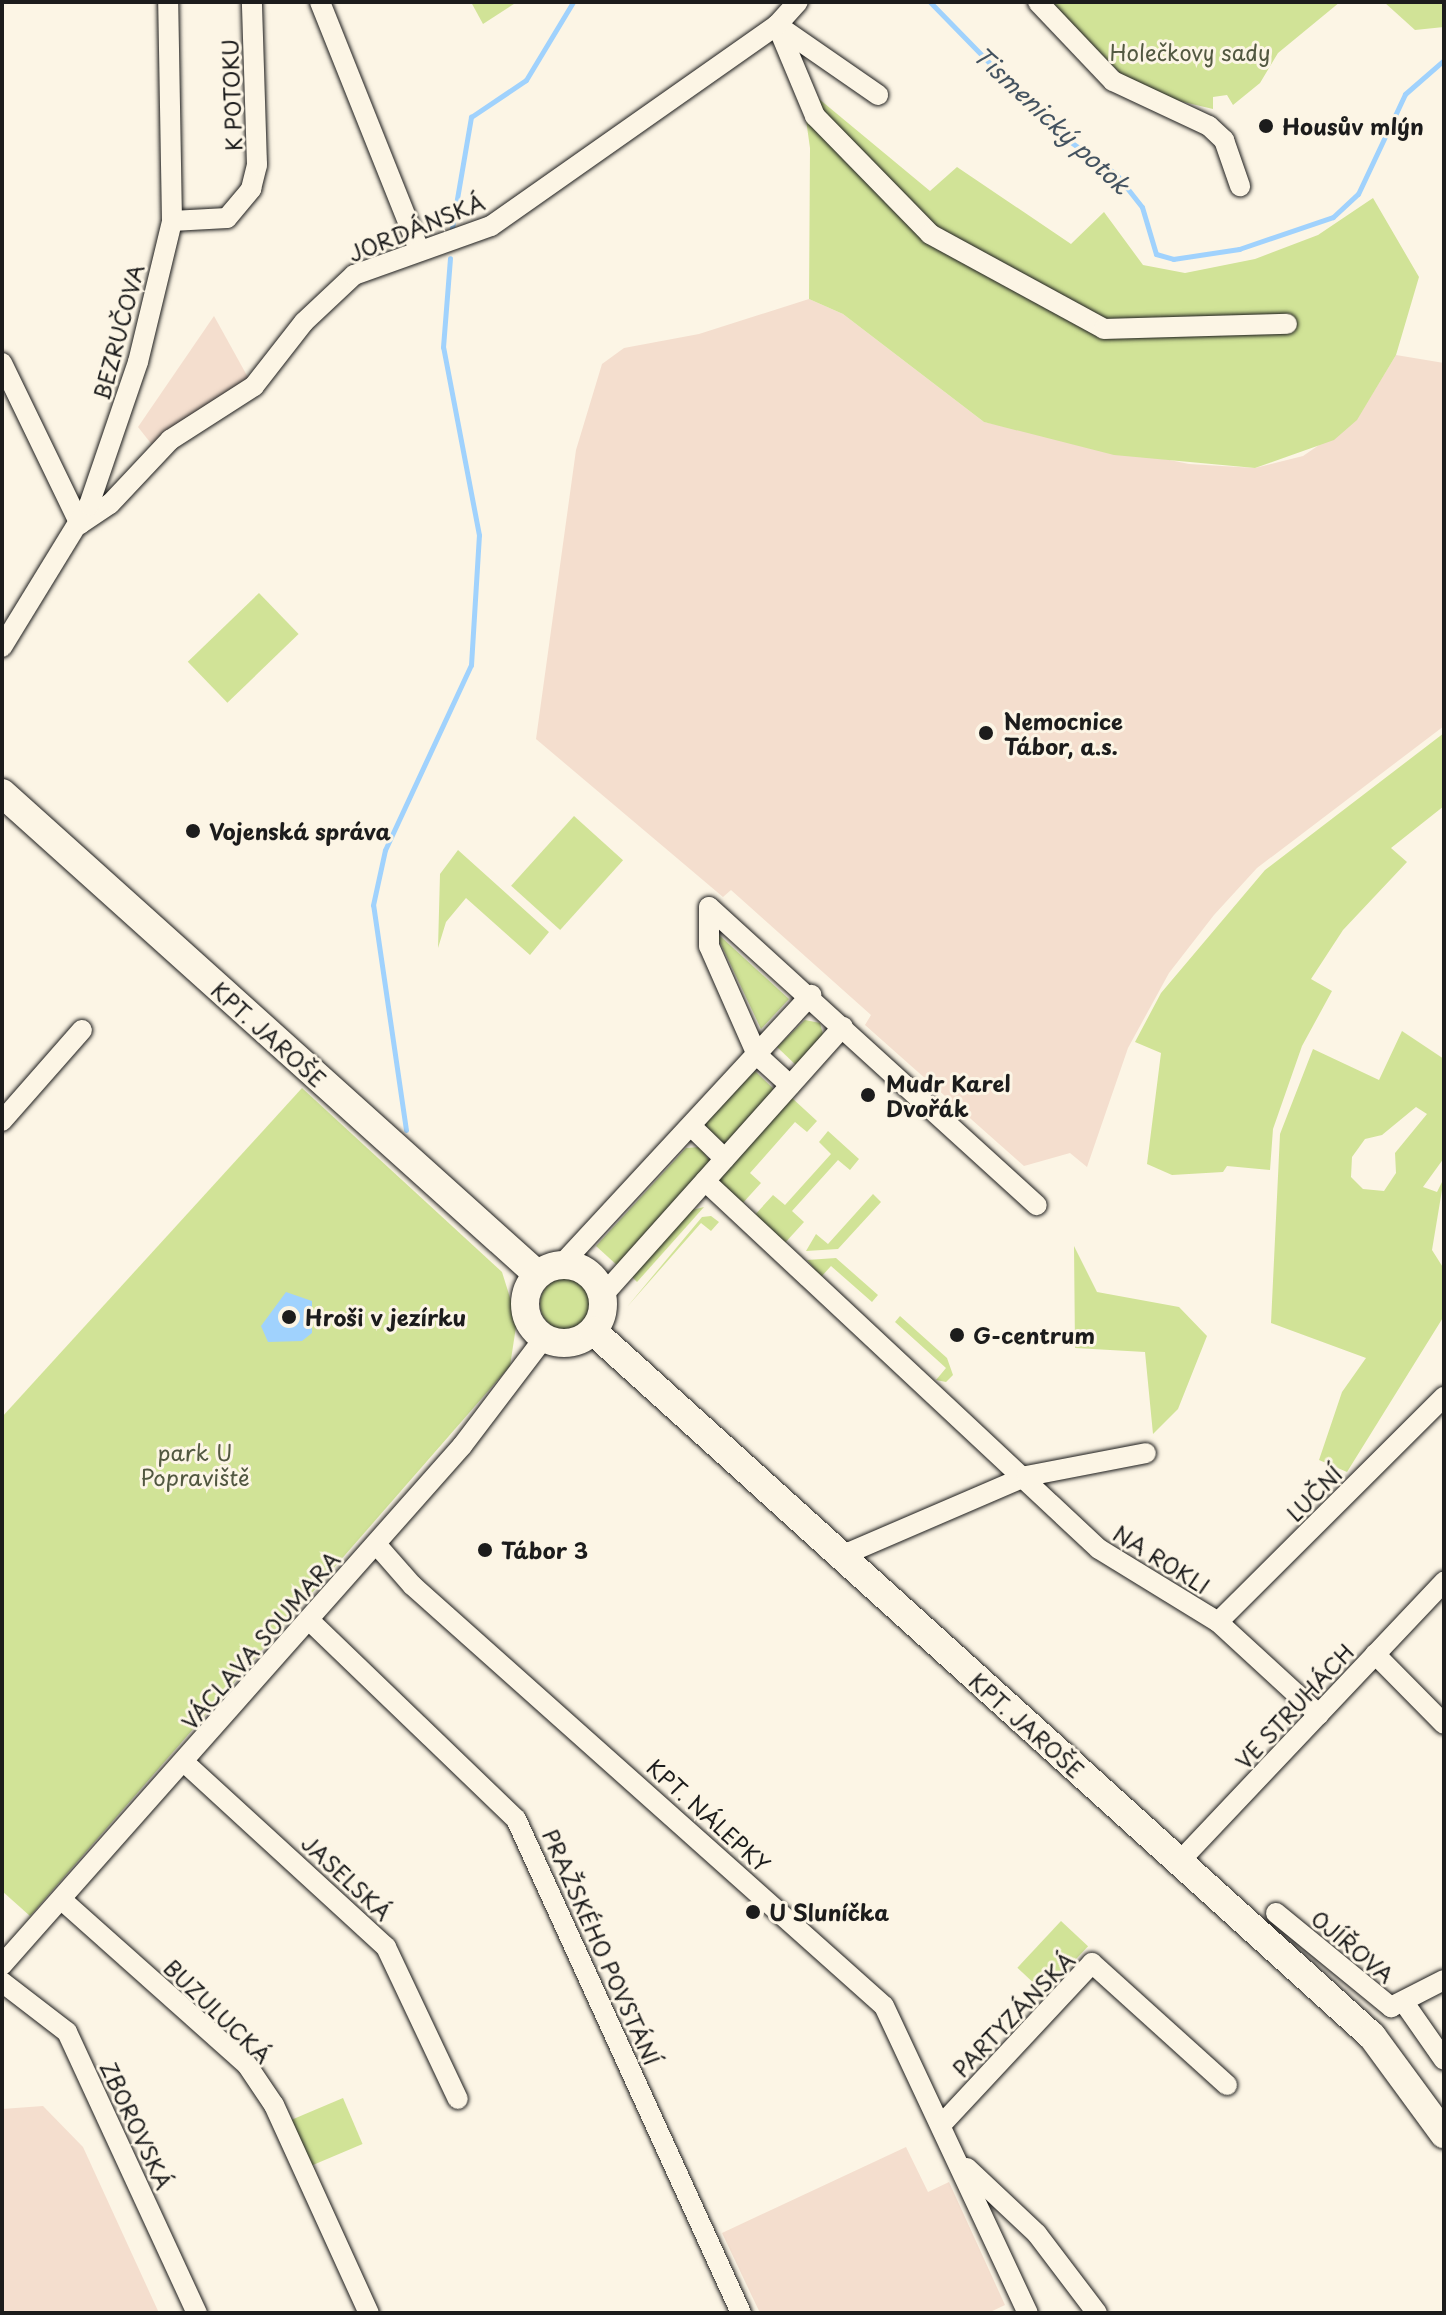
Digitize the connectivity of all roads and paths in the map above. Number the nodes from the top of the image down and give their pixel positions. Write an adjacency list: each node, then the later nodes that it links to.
1 (168, 2): 9 (street, BEZRUČOVA)
2 (252, 2): 9 (street, K POTOKU)
3 (320, 2): 10 (street)
4 (798, 2): 6 (street, JORDÁNSKÁ)
5 (1038, 2): 8 (street)
6 (777, 25): 7 (street); 10 (street, JORDÁNSKÁ); 11 (street)
7 (878, 95)
8 (1240, 186)
9 (172, 221): 13 (street, BEZRUČOVA)
10 (419, 249): 13 (street, JORDÁNSKÁ)
11 (1287, 324)
12 (2, 363): 13 (street)
13 (80, 524): 14 (street, BEZRUČOVA)
14 (2, 647)
15 (2, 793): 26 (street, KPT. JAROŠE)
16 (811, 995): 17 (street); 19 (street); 19 (street)
17 (843, 1027): 20 (street); 25 (street)
18 (82, 1030): 21 (street)
19 (757, 1055): 20 (street); 22 (street)
20 (790, 1085): 23 (street)
21 (2, 1121)
22 (691, 1126): 23 (street); 26 (street)
23 (725, 1159): 24 (street)
24 (705, 1181): 27 (street); 32 (street, NA ROKLI)
25 (1037, 1205)
26 (550, 1269): 27 (street, KPT. JAROŠE); 29 (street)
27 (603, 1295): 28 (street)
28 (593, 1331): 29 (street); 34 (street, KPT. JAROŠE)
29 (544, 1338): 33 (street, VÁCLAVA SOUMARA)
30 (1444, 1397): 37 (street, LUČNÍ)
31 (1146, 1453): 32 (street)
32 (1027, 1476): 34 (street); 37 (street, NA ROKLI)
33 (376, 1544): 36 (street, VÁCLAVA SOUMARA); 52 (street, KPT. NÁLEPKY)
34 (841, 1556): 42 (street, KPT. JAROŠE)
35 (1444, 1582): 38 (street, VE STRUHÁCH)
36 (309, 1620): 41 (street, VÁCLAVA SOUMARA); 57 (street, PRAŽSKÉHO POVSTÁNÍ)
37 (1218, 1622): 39 (street, NA ROKLI)
38 (1375, 1654): 39 (street, VE STRUHÁCH); 40 (street)
39 (1319, 1715): 42 (street, VE STRUHÁCH)
40 (1444, 1724)
41 (184, 1762): 43 (street, VÁCLAVA SOUMARA); 51 (street, JASELSKÁ)
42 (1179, 1862): 53 (street, KPT. JAROŠE)
43 (62, 1900): 45 (street, VÁCLAVA SOUMARA); 56 (street, BUZULUCKÁ)
44 (1276, 1913): 48 (street, OJÍŘOVA)
45 (2, 1965)
46 (1444, 1980): 48 (street, OJÍŘOVA)
47 (2, 1982): 55 (street, ZBOROVSKÁ)
48 (1405, 2004): 49 (street)
49 (1444, 2060)
50 (1227, 2085): 52 (street, PARTYZÁNSKÁ)
51 (458, 2099)
52 (942, 2124): 54 (street, KPT. NÁLEPKY)
53 (1444, 2134)
54 (958, 2160): 58 (street, KPT. NÁLEPKY); 59 (street, KPT. NÁLEPKY)
55 (197, 2313)
56 (369, 2313)
57 (741, 2313)
58 (1028, 2313)
59 (1097, 2313)

